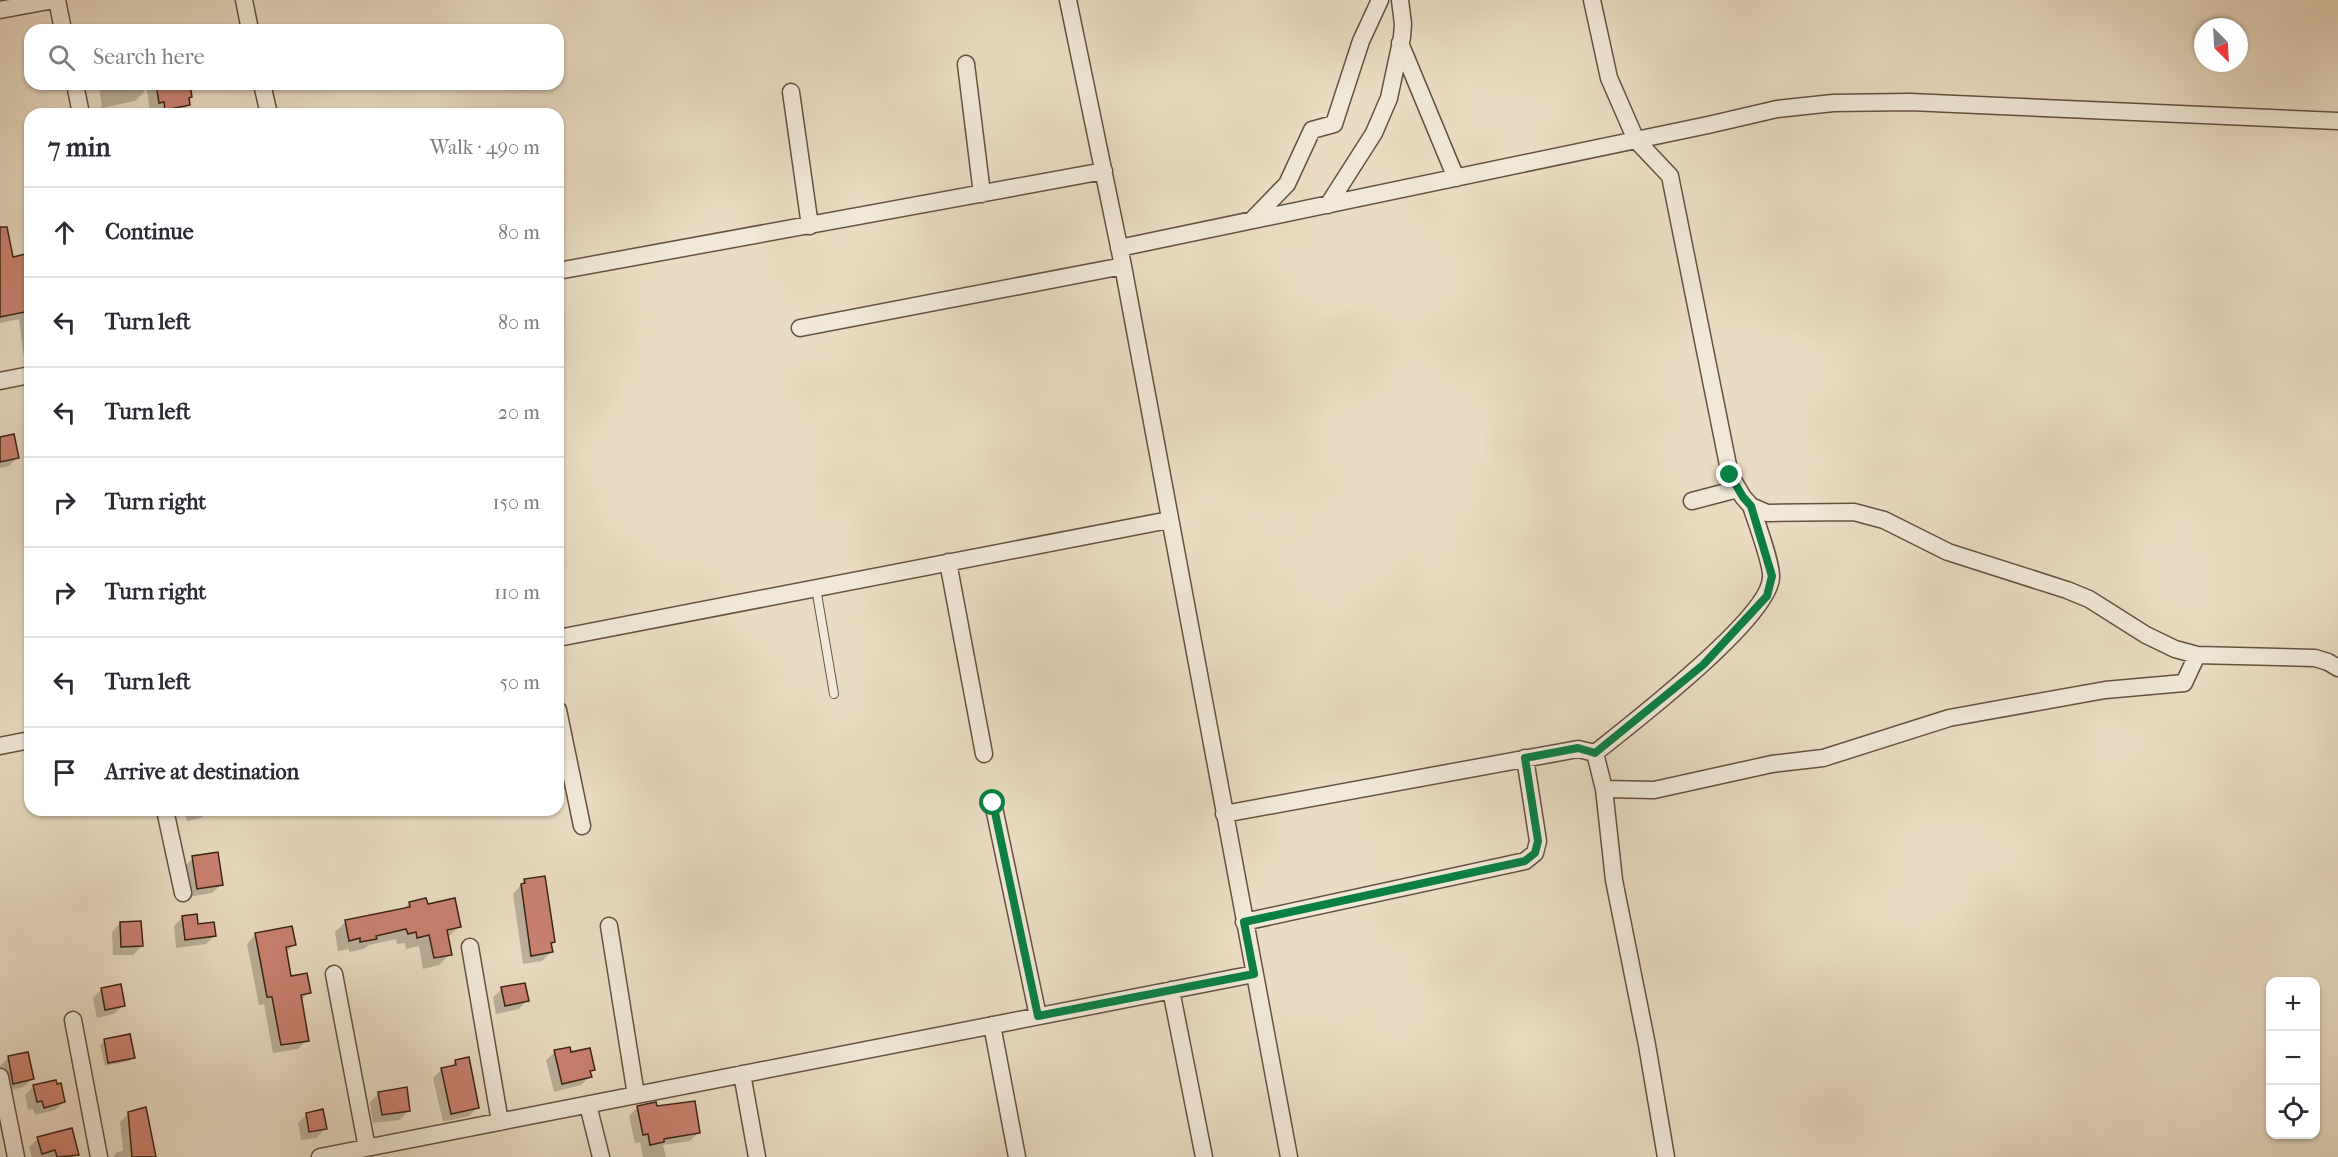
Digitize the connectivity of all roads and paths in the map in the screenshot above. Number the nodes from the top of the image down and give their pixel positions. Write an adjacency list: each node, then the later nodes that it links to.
1 (56, 0): 7 (street); 8 (street)
2 (244, 0): 9 (street)
3 (1068, 0): 19 (street)
4 (1380, 0): 23 (street)
5 (1400, 0): 10 (street)
6 (1592, 0): 18 (street)
7 (0, 10)
8 (62, 24)
9 (249, 24)
10 (1400, 43): 20 (street); 22 (street)
11 (966, 64): 21 (street)
12 (76, 90): 15 (street)
13 (263, 90): 16 (street)
14 (791, 92): 24 (street)
15 (80, 108)
16 (268, 108)
17 (2338, 120): 18 (street)
18 (1636, 140): 20 (street); 31 (street)
19 (1104, 171): 21 (street); 25 (street)
20 (1456, 178): 22 (street)
21 (982, 194): 24 (street)
22 (1328, 205): 23 (street)
23 (1252, 220): 25 (street)
24 (810, 226): 27 (street)
25 (1119, 248): 26 (street)
26 (1123, 266): 28 (street); 34 (street)
27 (564, 270)
28 (800, 328)
29 (24, 376): 30 (street)
30 (0, 381)
31 (1738, 489): 32 (street); 33 (street)
32 (1692, 501)
33 (1751, 506): 38 (street); 44 (street)
34 (1170, 520): 35 (street); 49 (street)
35 (948, 562): 36 (street); 45 (street)
36 (816, 588): 37 (street); 40 (lane)
37 (564, 637)
38 (2197, 655): 39 (street); 47 (street)
39 (2338, 668)
40 (834, 694)
41 (564, 739): 51 (street)
42 (24, 741): 43 (street)
43 (0, 746)
44 (1595, 753): 46 (street); 47 (street)
45 (984, 754)
46 (1525, 758): 49 (street); 53 (street)
47 (1604, 789): 76 (street)
48 (993, 803): 59 (street)
49 (1224, 814): 53 (street)
50 (166, 816): 52 (street)
51 (582, 826)
52 (183, 893)
53 (1244, 922): 57 (street)
54 (609, 926): 64 (street)
55 (470, 947): 66 (street)
56 (334, 974): 67 (street)
57 (1254, 974): 58 (street); 75 (street)
58 (1171, 990): 59 (street); 74 (street)
59 (1038, 1016): 61 (street)
60 (73, 1020): 69 (street)
61 (992, 1025): 62 (street); 73 (street)
62 (742, 1074): 64 (street); 72 (street)
63 (0, 1077): 68 (street)
64 (636, 1095): 65 (street)
65 (588, 1105): 66 (street); 71 (street)
66 (500, 1122): 67 (street)
67 (367, 1148): 70 (street)
68 (16, 1157)
69 (99, 1157)
70 (320, 1157)
71 (601, 1157)
72 (757, 1157)
73 (1017, 1157)
74 (1204, 1157)
75 (1289, 1157)
76 (1666, 1157)

